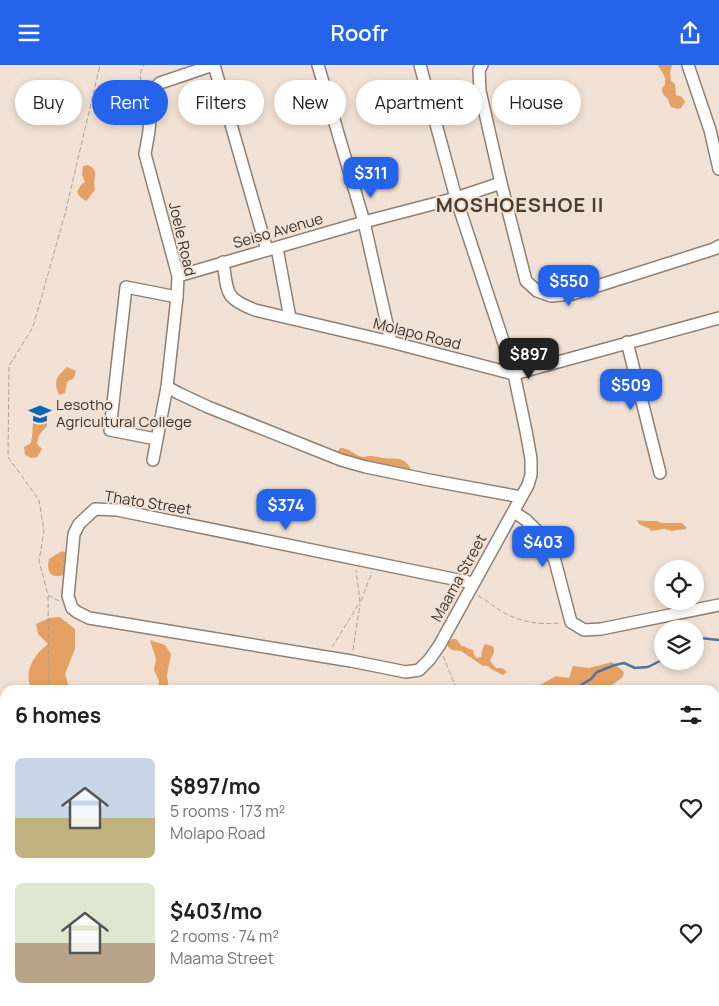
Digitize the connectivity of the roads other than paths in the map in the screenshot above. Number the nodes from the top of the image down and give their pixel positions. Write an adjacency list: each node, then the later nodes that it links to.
1 (214, 65): 12 (street); 14 (street, Joele Road)
2 (318, 65): 10 (street)
3 (420, 65): 9 (street, Maama Street)
4 (482, 65): 8 (street)
5 (688, 65): 6 (street)
6 (714, 129): 7 (street)
7 (719, 169)
8 (501, 183): 9 (street, Seiso Avenue); 11 (street)
9 (456, 198): 10 (street, Seiso Avenue); 20 (street, Maama Street)
10 (364, 221): 12 (street, Seiso Avenue); 18 (street)
11 (719, 246)
12 (272, 249): 13 (street, Seiso Avenue); 16 (street)
13 (223, 262): 14 (street, Seiso Avenue); 16 (street, Molapo Road)
14 (178, 276): 15 (street, Joele Road)
15 (177, 297): 21 (street, Joele Road); 22 (street)
16 (290, 318): 18 (street, Molapo Road)
17 (719, 318): 19 (street)
18 (391, 342): 20 (street, Molapo Road)
19 (627, 342): 20 (street); 24 (street)
20 (514, 374): 25 (street, Maama Street)
21 (167, 387): 22 (street, Joele Road); 25 (street)
22 (156, 439): 23 (street, Joele Road)
23 (153, 460)
24 (660, 473)
25 (521, 497): 26 (street, Maama Street)
26 (514, 512): 27 (street, Maama Street); 28 (street)
27 (471, 587): 29 (street, Maama Street); 29 (street, Thato Street)
28 (719, 605)
29 (419, 670)

